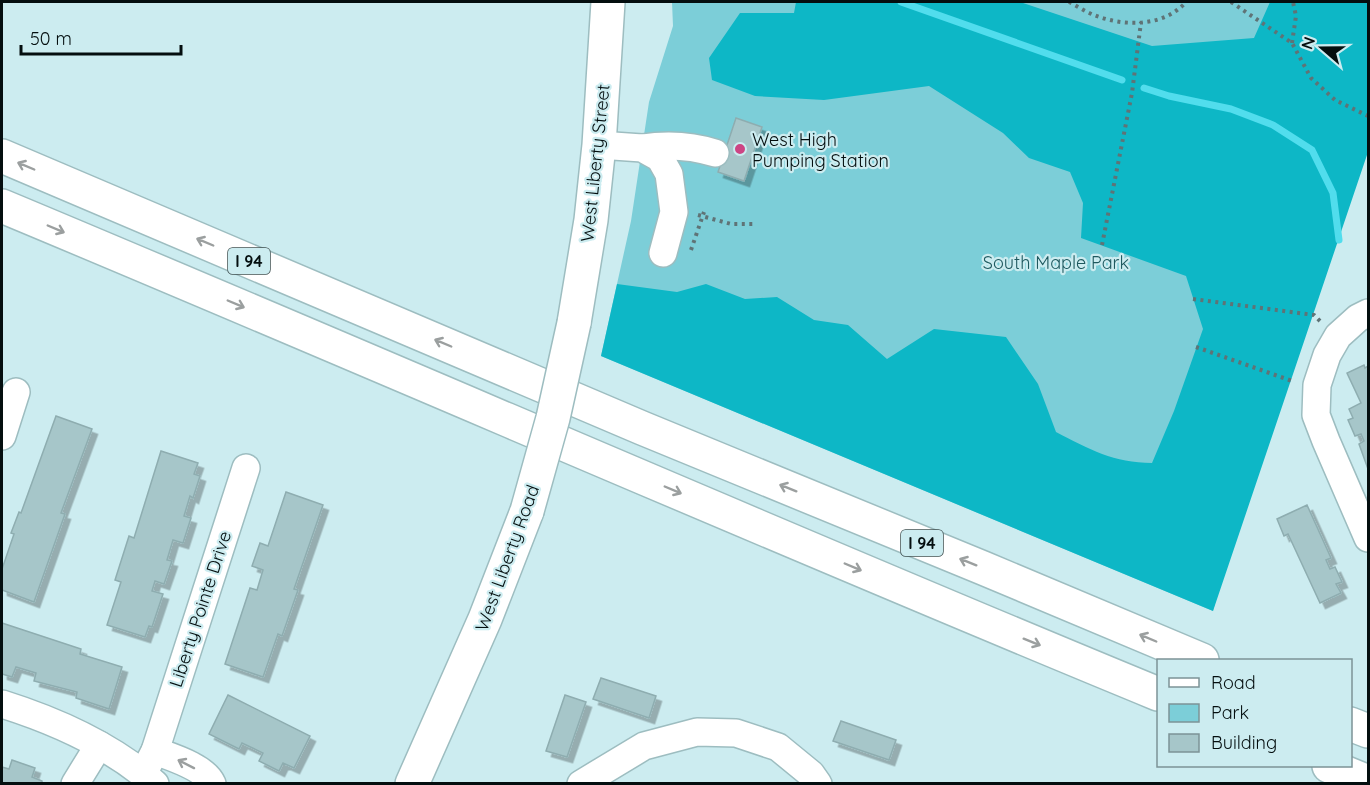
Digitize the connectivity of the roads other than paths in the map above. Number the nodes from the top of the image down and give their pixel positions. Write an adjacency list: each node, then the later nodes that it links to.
1 (608, 2): 3 (main road, West Liberty Street)
2 (705, 141): 4 (street)
3 (599, 145): 4 (street); 9 (main road, West Liberty Street)
4 (642, 148): 7 (street)
5 (2, 156): 14 (main road, I 94, one-way to 5)
6 (2, 206): 15 (main road, I 94, one-way to 15)
7 (676, 254)
8 (1368, 313): 13 (street)
9 (574, 323): 25 (main road, West Liberty Road, bridge)
10 (16, 392): 11 (street)
11 (2, 436)
12 (246, 468): 21 (street, Liberty Pointe Drive)
13 (1368, 538)
14 (1200, 659)
15 (1157, 694)
16 (2, 704): 19 (street)
17 (1352, 724): 18 (main road)
18 (1368, 731)
19 (99, 745): 21 (street); 23 (street)
20 (1334, 767): 22 (main road)
21 (151, 769): 24 (street, one-way to 21)
22 (1368, 782)
23 (75, 783)
24 (212, 783)
25 (412, 783)
26 (581, 783): 27 (street)
27 (818, 783)

